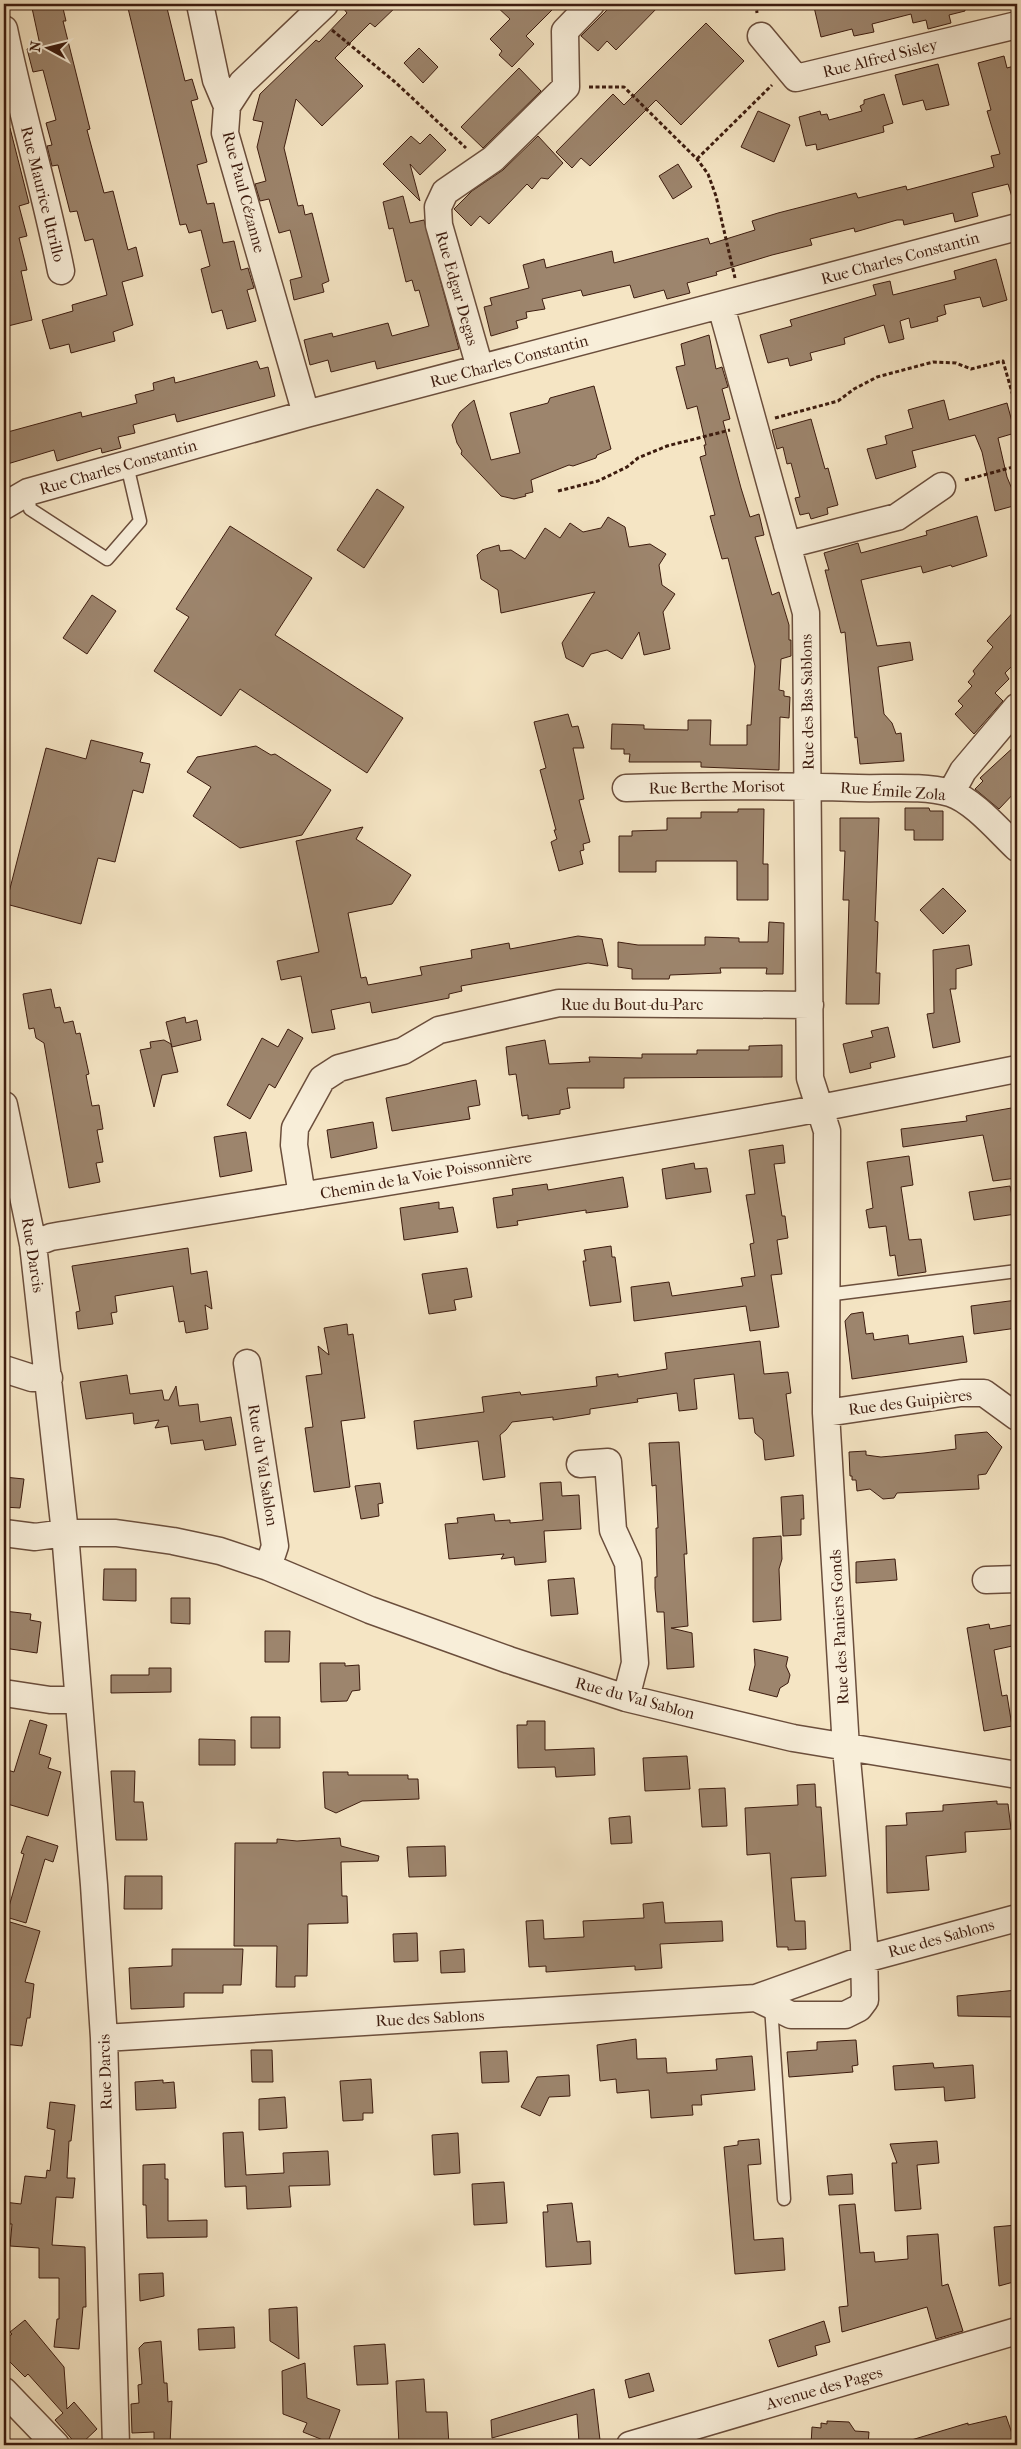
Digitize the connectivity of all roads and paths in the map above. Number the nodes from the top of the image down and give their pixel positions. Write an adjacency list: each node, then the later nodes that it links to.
1 (200, 4): 9 (street)
2 (591, 4): 8 (street)
3 (320, 9): 9 (street, Rue Paul Cézanne); 11 (path)
4 (1017, 24): 7 (street, Rue Alfred Sisley)
5 (4, 29): 13 (street, Rue Maurice Utrillo)
6 (761, 36): 7 (street)
7 (788, 69): 10 (path)
8 (566, 87): 10 (path); 11 (street, Rue Edgar Degas)
9 (227, 106): 17 (street, Rue Paul Cézanne)
10 (697, 159): 14 (path)
11 (484, 164): 15 (street, Rue Edgar Degas)
12 (1017, 228): 14 (street, Rue Charles Constantin)
13 (61, 271)
14 (730, 303): 15 (street, Rue Charles Constantin); 18 (street, Rue des Bas Sablons)
15 (480, 368): 17 (street, Rue Charles Constantin)
16 (1017, 410): 18 (path)
17 (306, 414): 19 (street, Rue Charles Constantin)
18 (755, 424): 22 (path); 25 (street, Rue des Bas Sablons)
19 (127, 465): 23 (street, Rue Charles Constantin); 23 (lane)
20 (1017, 466): 21 (path)
21 (942, 486): 25 (street)
22 (558, 491)
23 (28, 492): 24 (street, Rue Charles Constantin)
24 (4, 506)
25 (787, 545): 27 (street, Rue des Bas Sablons)
26 (1017, 707): 29 (street)
27 (809, 786): 28 (street, Rue Berthe Morisot); 29 (street, Rue Émile Zola); 31 (street, Rue des Bas Sablons)
28 (626, 788)
29 (950, 793): 30 (street, Rue Émile Zola)
30 (1017, 848)
31 (810, 1004): 34 (street, Rue des Bas Sablons); 35 (street, Rue du Bout-du-Parc)
32 (1017, 1069): 34 (street, Chemin de la Voie Poissonnière)
33 (4, 1105): 36 (street, Rue Darcis)
34 (820, 1108): 35 (street, Chemin de la Voie Poissonnière); 38 (street, Rue des Paniers Gonds)
35 (302, 1196): 36 (street, Chemin de la Voie Poissonnière)
36 (33, 1244): 41 (street, Rue Darcis)
37 (1017, 1271): 38 (lane)
38 (826, 1295): 42 (street, Rue des Paniers Gonds)
39 (247, 1363): 47 (street, Rue du Val Sablon)
40 (4, 1369): 41 (street)
41 (49, 1378): 46 (street, Rue Darcis)
42 (826, 1414): 43 (street, Rue des Guipières); 53 (street, Rue des Paniers Gonds)
43 (1017, 1417)
44 (580, 1464): 51 (street)
45 (4, 1533): 46 (street)
46 (65, 1533): 47 (street, Rue du Val Sablon); 52 (street, Rue Darcis)
47 (268, 1567): 51 (street, Rue du Val Sablon)
48 (1017, 1579): 49 (street)
49 (986, 1580)
50 (4, 1693): 52 (street)
51 (626, 1698): 53 (street, Rue du Val Sablon)
52 (78, 1700): 58 (street, Rue Darcis)
53 (846, 1748): 54 (street, Rue du Val Sablon); 56 (street, Rue des Paniers Gonds)
54 (1017, 1775)
55 (1017, 1918): 56 (street, Rue des Sablons)
56 (865, 1959): 57 (street, Rue des Sablons); 57 (street, Rue des Sablons)
57 (764, 2002): 58 (street, Rue des Sablons); 59 (lane)
58 (104, 2038): 64 (street, Rue Darcis)
59 (784, 2199)
60 (1017, 2331): 62 (street, Avenue des Pages)
61 (9, 2405): 63 (street)
62 (674, 2432): 65 (street, Avenue des Pages); 66 (street)
63 (56, 2445)
64 (116, 2445)
65 (630, 2445)
66 (700, 2445)

